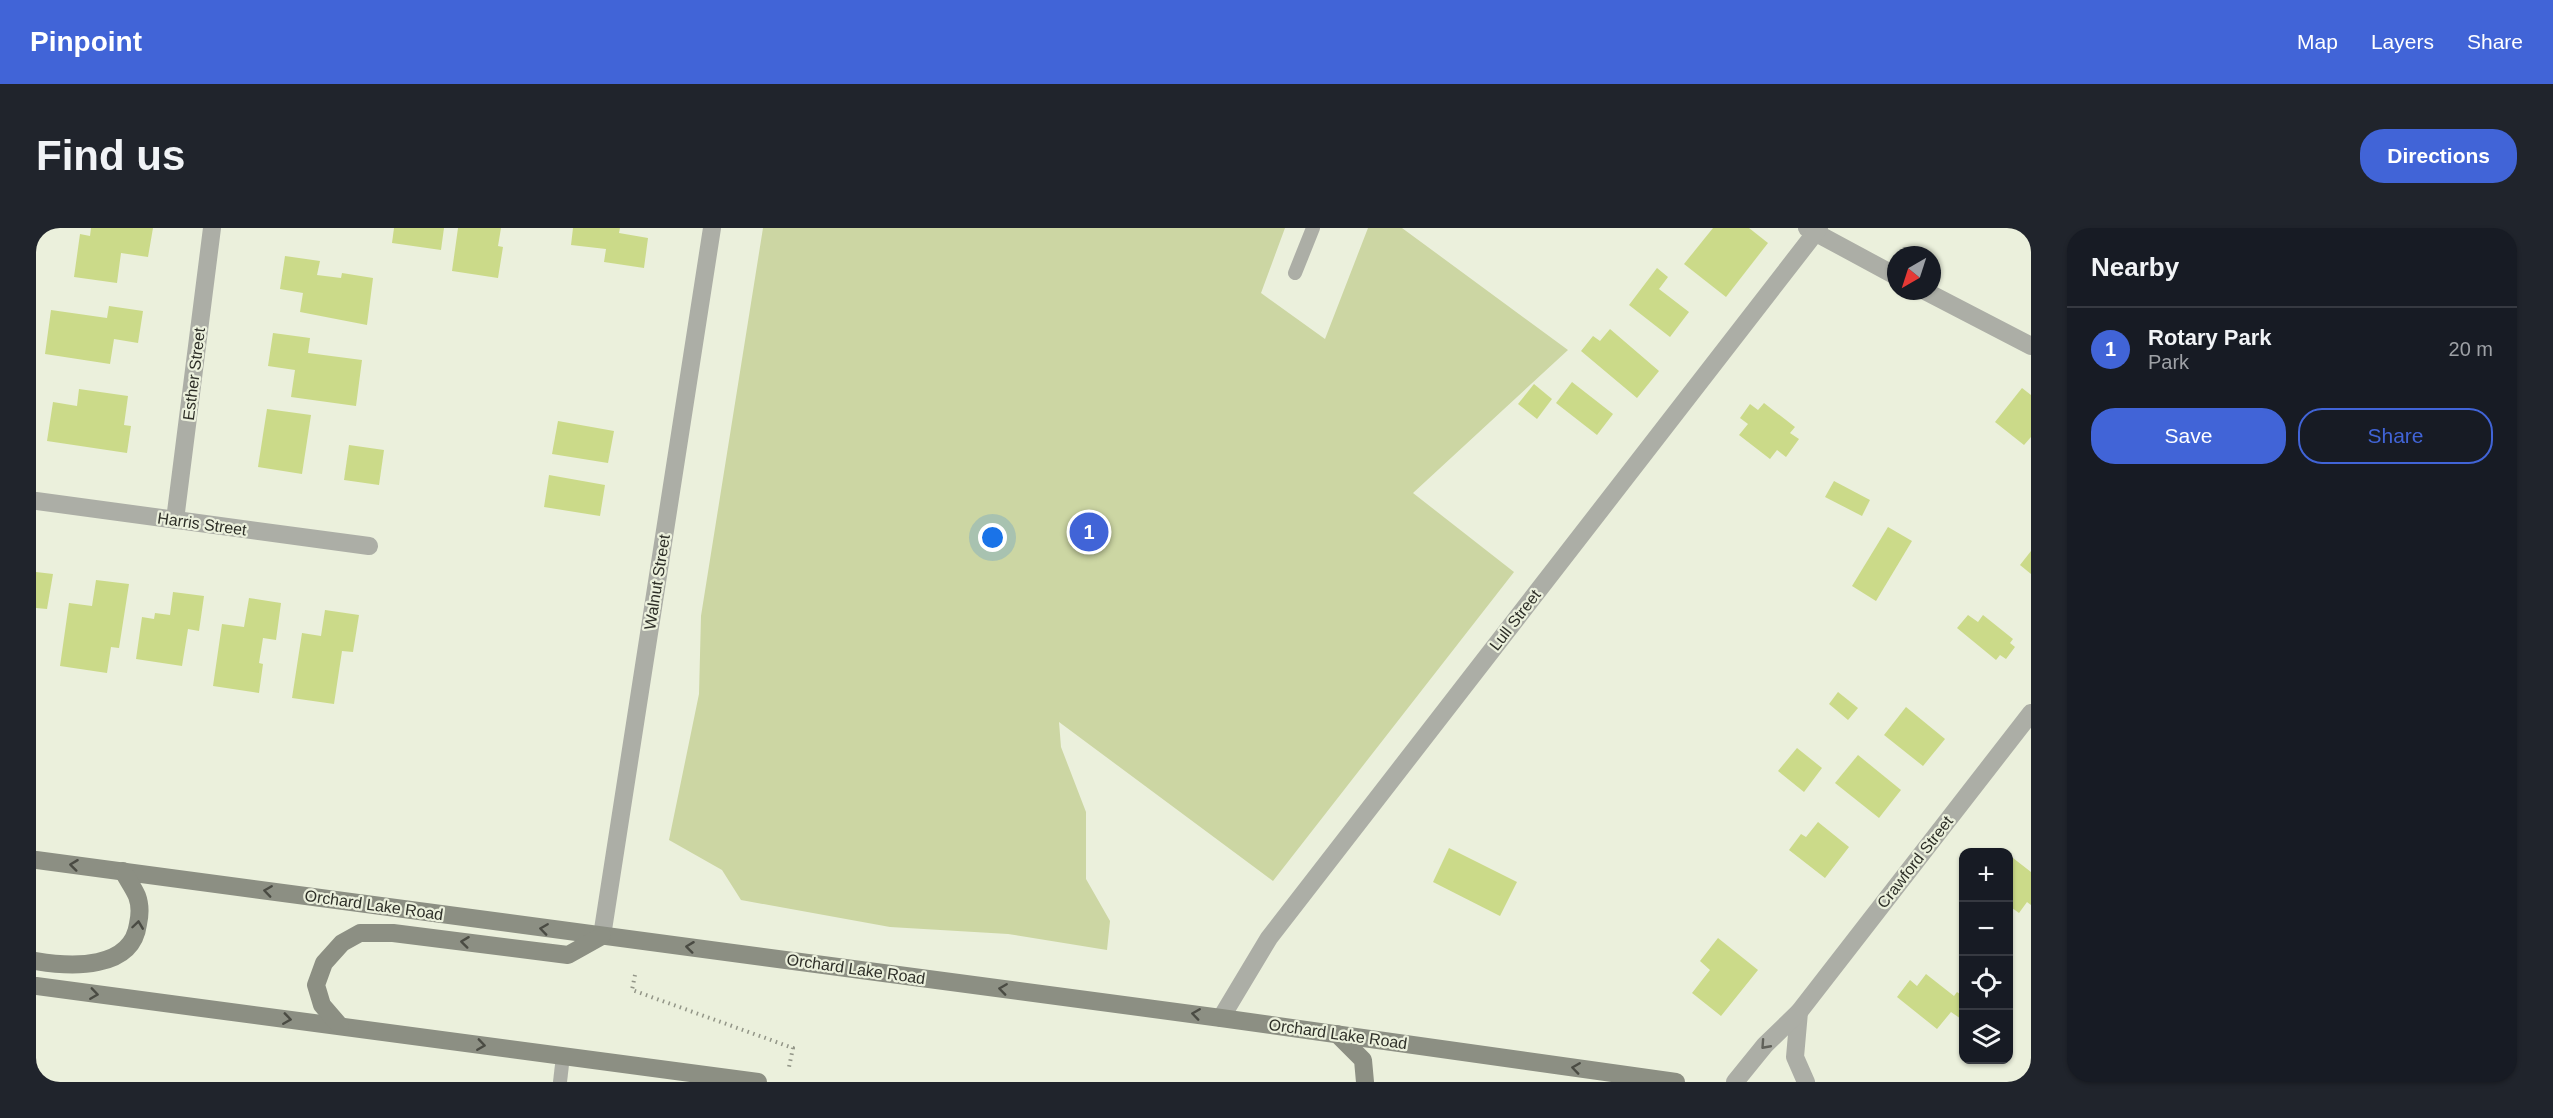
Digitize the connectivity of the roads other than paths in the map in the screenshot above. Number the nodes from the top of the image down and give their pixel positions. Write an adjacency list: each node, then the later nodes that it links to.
1 (212, 228): 10 (street, Esther Street)
2 (712, 228): 15 (street, Walnut Street)
3 (1314, 228): 6 (lane)
4 (1813, 230): 5 (street); 19 (street, Lull Street)
5 (1887, 271)
6 (1295, 273)
7 (1941, 299): 8 (street)
8 (2031, 346)
9 (36, 501): 10 (street, Harris Street)
10 (176, 520): 11 (street, Harris Street)
11 (369, 546)
12 (2031, 713): 18 (street, Crawford Street)
13 (36, 860): 14 (main road, Orchard Lake Road, one-way to 13)
14 (123, 871): 15 (main road, Orchard Lake Road, one-way to 14); 16 (main road, one-way to 14)
15 (602, 936): 19 (main road, Orchard Lake Road, one-way to 15); 20 (main road, one-way to 20)
16 (36, 961)
17 (36, 986): 20 (main road, one-way to 20)
18 (1799, 1012): 27 (street, Crawford Street, one-way to 27); 28 (street)
19 (1221, 1018): 21 (main road, Orchard Lake Road)
20 (340, 1026): 22 (main road, one-way to 22)
21 (1337, 1034): 25 (main road); 26 (main road, Orchard Lake Road, one-way to 21)
22 (563, 1056): 23 (main road); 24 (lane)
23 (748, 1081)
24 (560, 1082)
25 (1365, 1082)
26 (1676, 1082)
27 (1736, 1082)
28 (1806, 1082)

